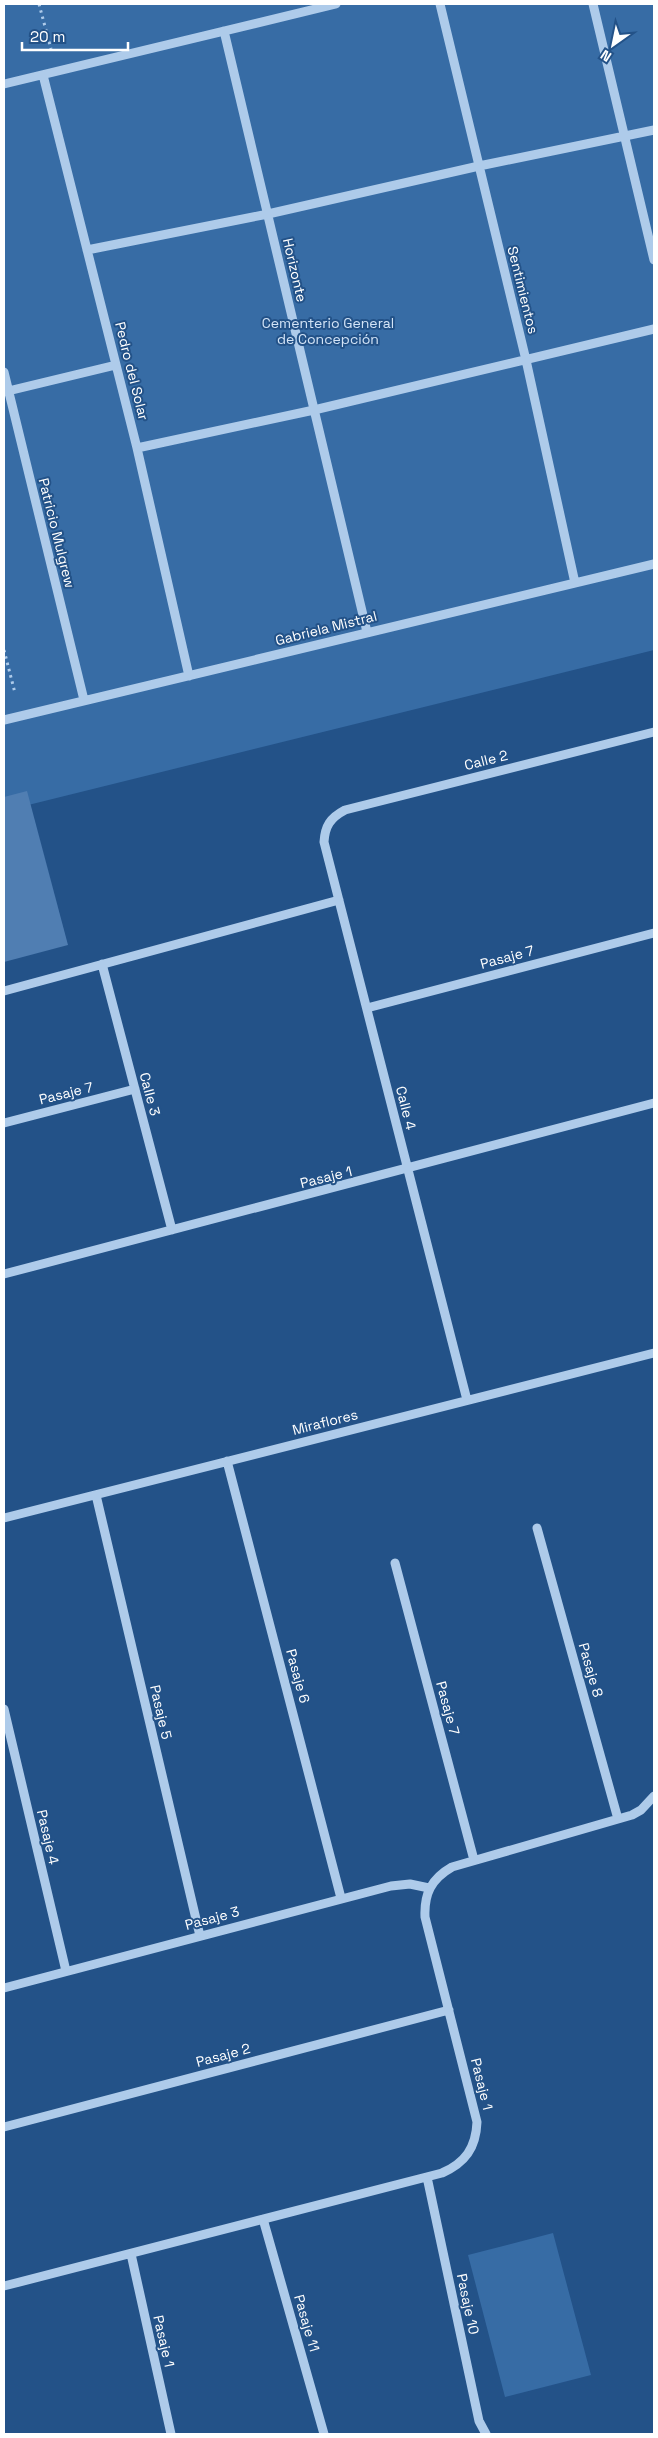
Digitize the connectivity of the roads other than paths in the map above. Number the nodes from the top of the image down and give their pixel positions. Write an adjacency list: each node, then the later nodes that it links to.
1 (336, 4): 4 (street)
2 (440, 4): 9 (street, Sentimientos)
3 (594, 4): 8 (street)
4 (224, 31): 5 (street); 10 (street, Horizonte)
5 (43, 75): 6 (street); 11 (street, Pedro del Solar)
6 (4, 84)
7 (654, 130): 8 (street)
8 (625, 136): 9 (street); 12 (street)
9 (479, 166): 10 (street); 14 (street, Sentimientos)
10 (268, 214): 11 (street); 18 (street, Horizonte)
11 (87, 250): 15 (street, Pedro del Solar)
12 (654, 260)
13 (654, 329): 14 (street)
14 (526, 360): 18 (street); 21 (street, Sentimientos)
15 (116, 365): 17 (street); 19 (street, Pedro del Solar)
16 (4, 372): 17 (street, Patricio Mulgrew)
17 (6, 391): 24 (street, Patricio Mulgrew)
18 (314, 410): 19 (street); 22 (street, Horizonte)
19 (138, 448): 23 (street, Pedro del Solar)
20 (654, 564): 21 (street, Gabriela Mistral)
21 (575, 583): 22 (street, Gabriela Mistral)
22 (368, 632): 23 (street, Gabriela Mistral)
23 (189, 676): 24 (street, Gabriela Mistral)
24 (84, 700): 25 (street, Gabriela Mistral)
25 (4, 720)
26 (654, 732): 27 (street, Calle 2)
27 (328, 823): 28 (street, Calle 4)
28 (339, 900): 30 (street); 32 (street, Calle 4)
29 (654, 933): 32 (street, Pasaje 7)
30 (102, 964): 31 (street); 33 (street, Calle 3)
31 (4, 991)
32 (367, 1008): 36 (street, Calle 4)
33 (135, 1089): 35 (street, Pasaje 7); 37 (street, Calle 3)
34 (654, 1103): 36 (street, Pasaje 1)
35 (4, 1123)
36 (408, 1170): 37 (street, Pasaje 1); 40 (street, Calle 4)
37 (172, 1230): 38 (street, Pasaje 1)
38 (4, 1274)
39 (654, 1353): 40 (street, Miraflores)
40 (467, 1400): 41 (street, Miraflores)
41 (227, 1461): 42 (street, Miraflores); 51 (street, Pasaje 6)
42 (96, 1495): 43 (street, Miraflores); 52 (street, Pasaje 5)
43 (4, 1518)
44 (537, 1528): 48 (street, Pasaje 8)
45 (395, 1563): 49 (street, Pasaje 7)
46 (4, 1709): 53 (street, Pasaje 4)
47 (654, 1796): 48 (street)
48 (618, 1819): 49 (street)
49 (474, 1860): 50 (street)
50 (429, 1888): 51 (street, Pasaje 3); 55 (street, Pasaje 1)
51 (341, 1898): 52 (street, Pasaje 3)
52 (200, 1936): 53 (street, Pasaje 3)
53 (66, 1971): 54 (street, Pasaje 3)
54 (4, 1988)
55 (448, 2010): 56 (street, Pasaje 2); 57 (street, Pasaje 1)
56 (4, 2127)
57 (427, 2177): 58 (street, Pasaje 1); 63 (street, Pasaje 10)
58 (264, 2220): 59 (street, Pasaje 1); 62 (street, Pasaje 11)
59 (131, 2254): 60 (street, Pasaje 1); 61 (street, Pasaje 1)
60 (4, 2286)
61 (171, 2434)
62 (324, 2434)
63 (486, 2434)

